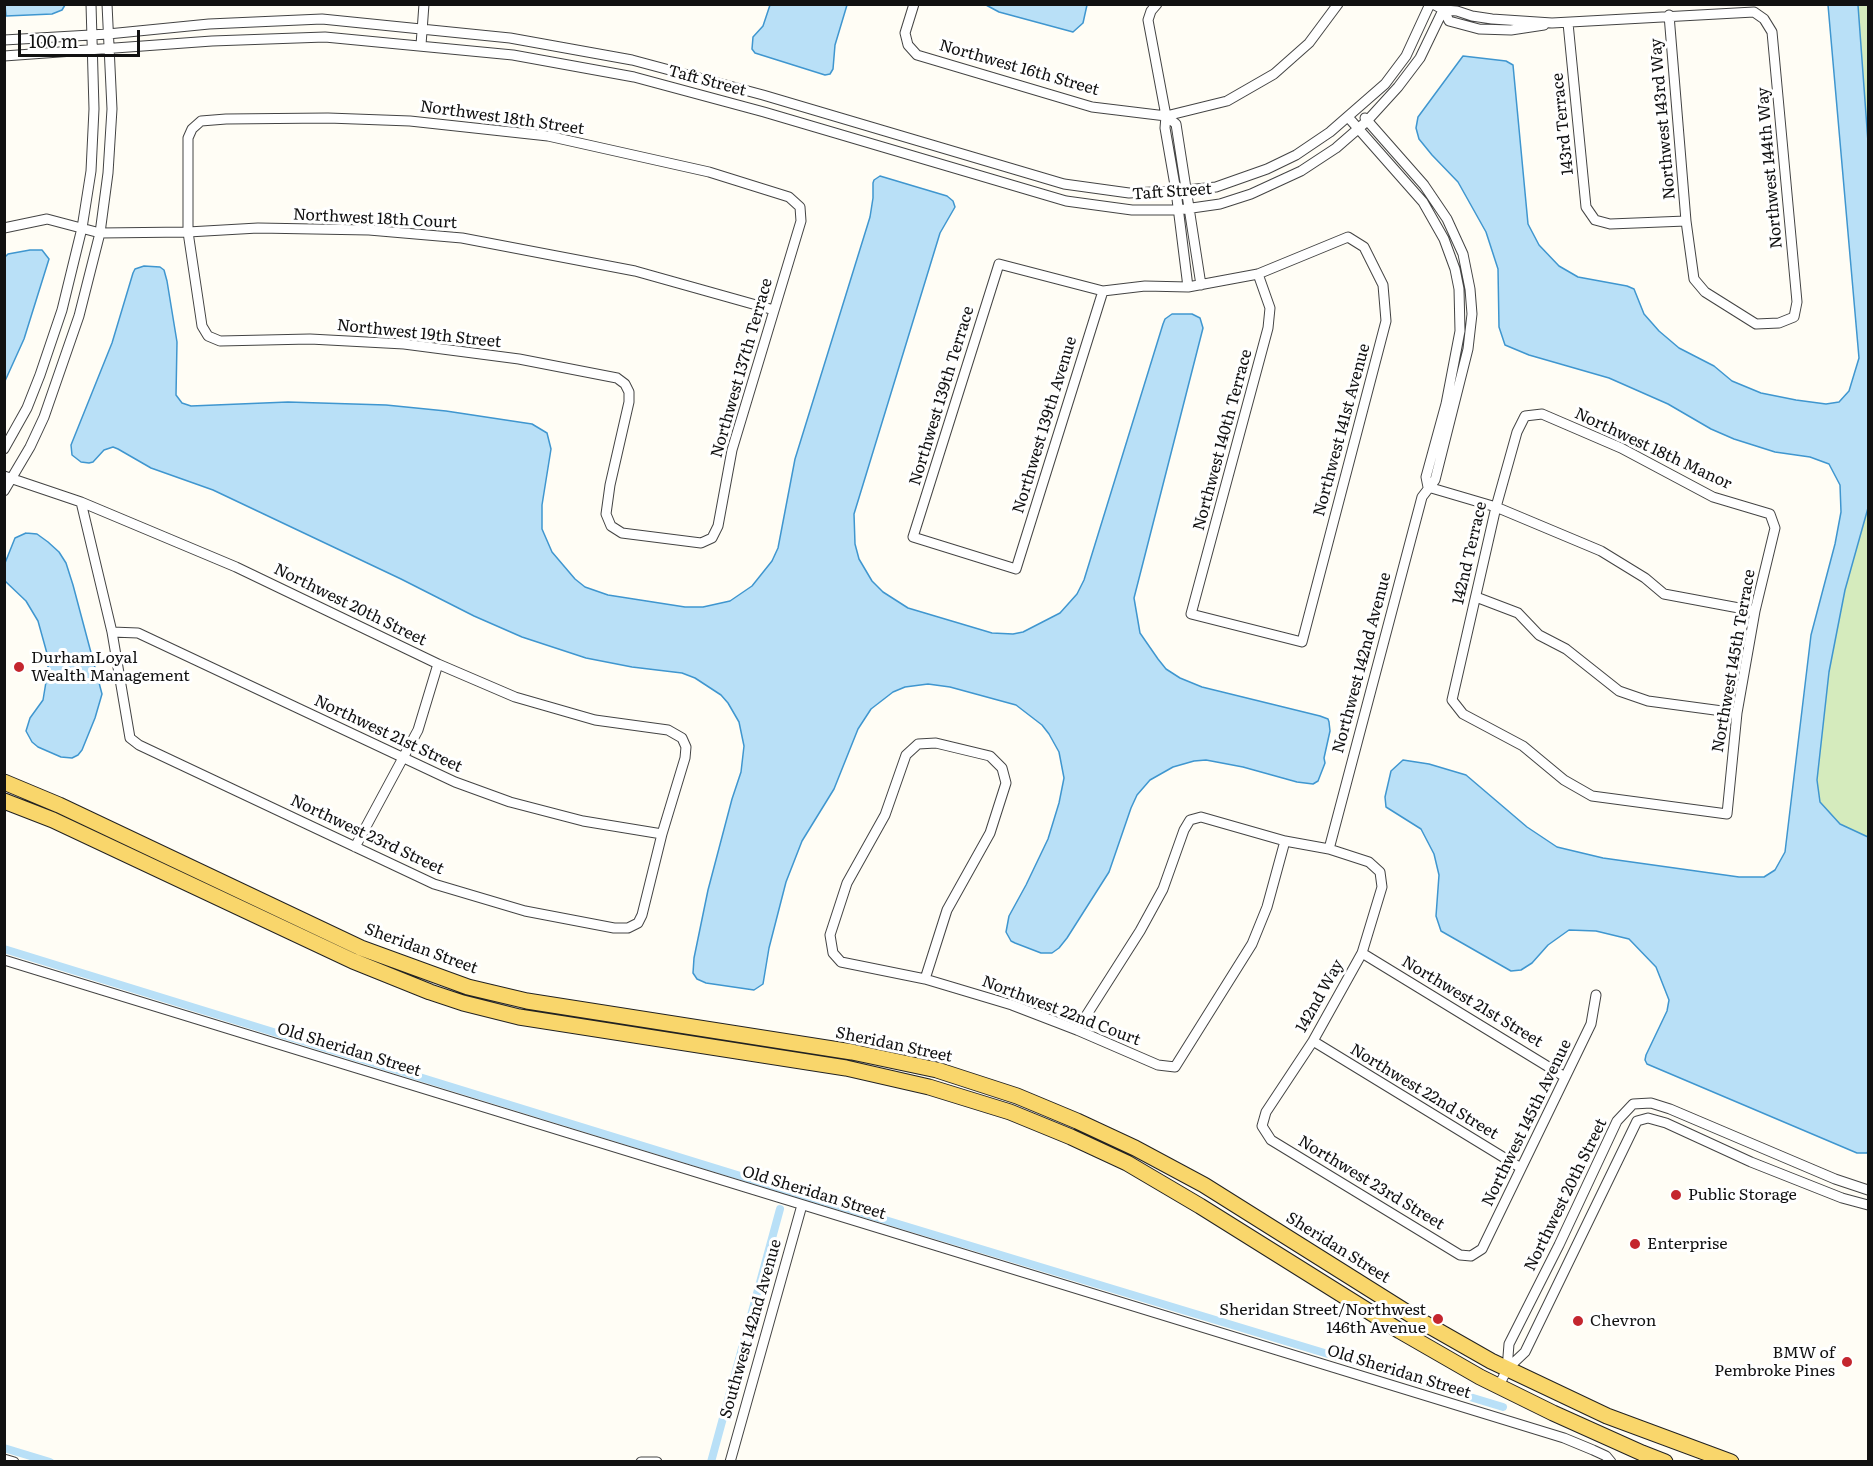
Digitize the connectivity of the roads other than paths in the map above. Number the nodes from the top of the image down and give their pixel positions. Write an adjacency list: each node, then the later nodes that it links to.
1 (91, 4): 13 (street)
2 (107, 4): 12 (street)
3 (424, 4): 11 (street)
4 (914, 4): 20 (street, Northwest 16th Street)
5 (1338, 4): 20 (street, Northwest 16th Street)
6 (1431, 4): 7 (street); 19 (street)
7 (1445, 7): 10 (street); 22 (street)
8 (1154, 8): 20 (street)
9 (1669, 15): 10 (street); 29 (street, Northwest 143rd Way); 39 (street, Northwest 144th Way)
10 (1568, 23): 29 (street, 143rd Terrace)
11 (422, 29): 12 (street, Taft Street); 15 (street); 25 (street, Taft Street)
12 (108, 34): 13 (street, Taft Street); 16 (street)
13 (93, 35): 14 (street, Taft Street); 17 (street)
14 (4, 40)
15 (421, 45): 16 (street, Taft Street); 28 (street, Taft Street)
16 (109, 48): 17 (street, Taft Street); 33 (street)
17 (94, 49): 18 (street, Taft Street); 31 (street)
18 (4, 56)
19 (1357, 110): 21 (street, Taft Street); 22 (street, Northwest 142nd Avenue)
20 (1166, 116): 24 (street); 25 (street)
21 (1348, 117): 23 (street, Northwest 142nd Avenue); 24 (street, Taft Street)
22 (1367, 121): 23 (street, Taft Street); 43 (street, Northwest 142nd Avenue)
23 (1358, 129): 27 (street, Taft Street); 43 (street, Northwest 142nd Avenue)
24 (1188, 190): 25 (street, Taft Street); 27 (street)
25 (1176, 191): 28 (street)
26 (800, 207): 32 (street, Northwest 18th Street); 38 (street, Northwest 137th Terrace)
27 (1190, 208): 28 (street, Taft Street); 35 (street)
28 (1178, 210): 36 (street)
29 (1686, 221): 39 (street, Northwest 143rd Way)
30 (4, 228): 31 (street, Northwest 18th Court)
31 (82, 228): 33 (street, Northwest 18th Court); 41 (street)
32 (188, 232): 33 (street, Northwest 18th Court); 38 (street, Northwest 18th Court); 48 (street, Northwest 19th Street)
33 (100, 233): 42 (street)
34 (1257, 274): 35 (street); 52 (street, Northwest 140th Terrace); 52 (street, Northwest 141st Avenue)
35 (1201, 285): 36 (street)
36 (1188, 287): 37 (street)
37 (1103, 291): 49 (street, Northwest 139th Avenue); 49 (street, Northwest 139th Terrace)
38 (774, 310): 48 (street, Northwest 137th Terrace)
39 (1794, 316)
40 (1525, 416): 46 (street, 142nd Terrace); 47 (street, Northwest 18th Manor)
41 (4, 449)
42 (8, 478): 44 (street); 45 (street, Northwest 20th Street)
43 (1428, 487): 46 (street); 63 (street, Northwest 142nd Avenue)
44 (4, 491)
45 (81, 502): 53 (street); 54 (street, Northwest 20th Street)
46 (1496, 507): 50 (street, 142nd Terrace); 51 (street)
47 (1770, 514): 51 (street, Northwest 145th Terrace)
48 (611, 526)
49 (1016, 569)
50 (1476, 597): 55 (street); 59 (street, 142nd Terrace)
51 (1755, 611): 55 (street, Northwest 145th Terrace)
52 (1191, 614)
53 (112, 632): 56 (street, Northwest 21st Street); 62 (street, Northwest 23rd Street)
54 (438, 664): 56 (street); 60 (street, Northwest 20th Street)
55 (1737, 713): 59 (street, Northwest 145th Terrace)
56 (403, 758): 60 (street, Northwest 21st Street); 62 (street)
57 (4, 782): 77 (main road, Sheridan Street)
58 (4, 801): 78 (main road, Sheridan Street)
59 (1727, 814)
60 (662, 834): 62 (street, Northwest 23rd Street)
61 (1285, 841): 63 (street); 68 (street); 68 (street, Northwest 22nd Court)
62 (355, 847)
63 (1329, 849): 64 (street, 142nd Way)
64 (1362, 953): 69 (street, 142nd Way); 70 (street, Northwest 21st Street)
65 (4, 960): 74 (street, Old Sheridan Street)
66 (925, 979): 66 (street, Northwest 22nd Court); 68 (street, Northwest 22nd Court)
67 (1596, 994): 70 (street, Northwest 145th Avenue)
68 (1077, 1030)
69 (1312, 1041): 71 (street, 142nd Way); 72 (street, Northwest 22nd Street)
70 (1565, 1077): 72 (street, Northwest 145th Avenue)
71 (1262, 1126): 76 (street, Northwest 23rd Street)
72 (1521, 1168): 76 (street, Northwest 145th Avenue)
73 (1869, 1190): 77 (street, Northwest 20th Street)
74 (801, 1205): 84 (street, Southwest 142nd Avenue); 85 (street, Old Sheridan Street)
75 (1869, 1205): 77 (street)
76 (1471, 1257)
77 (1507, 1369): 78 (street); 80 (main road, Sheridan Street)
78 (1499, 1386): 86 (main road, Sheridan Street)
79 (4, 1459): 81 (street)
80 (1720, 1460)
81 (14, 1461)
82 (641, 1461): 83 (street)
83 (657, 1461)
84 (730, 1461)
85 (1611, 1461)
86 (1665, 1461)

